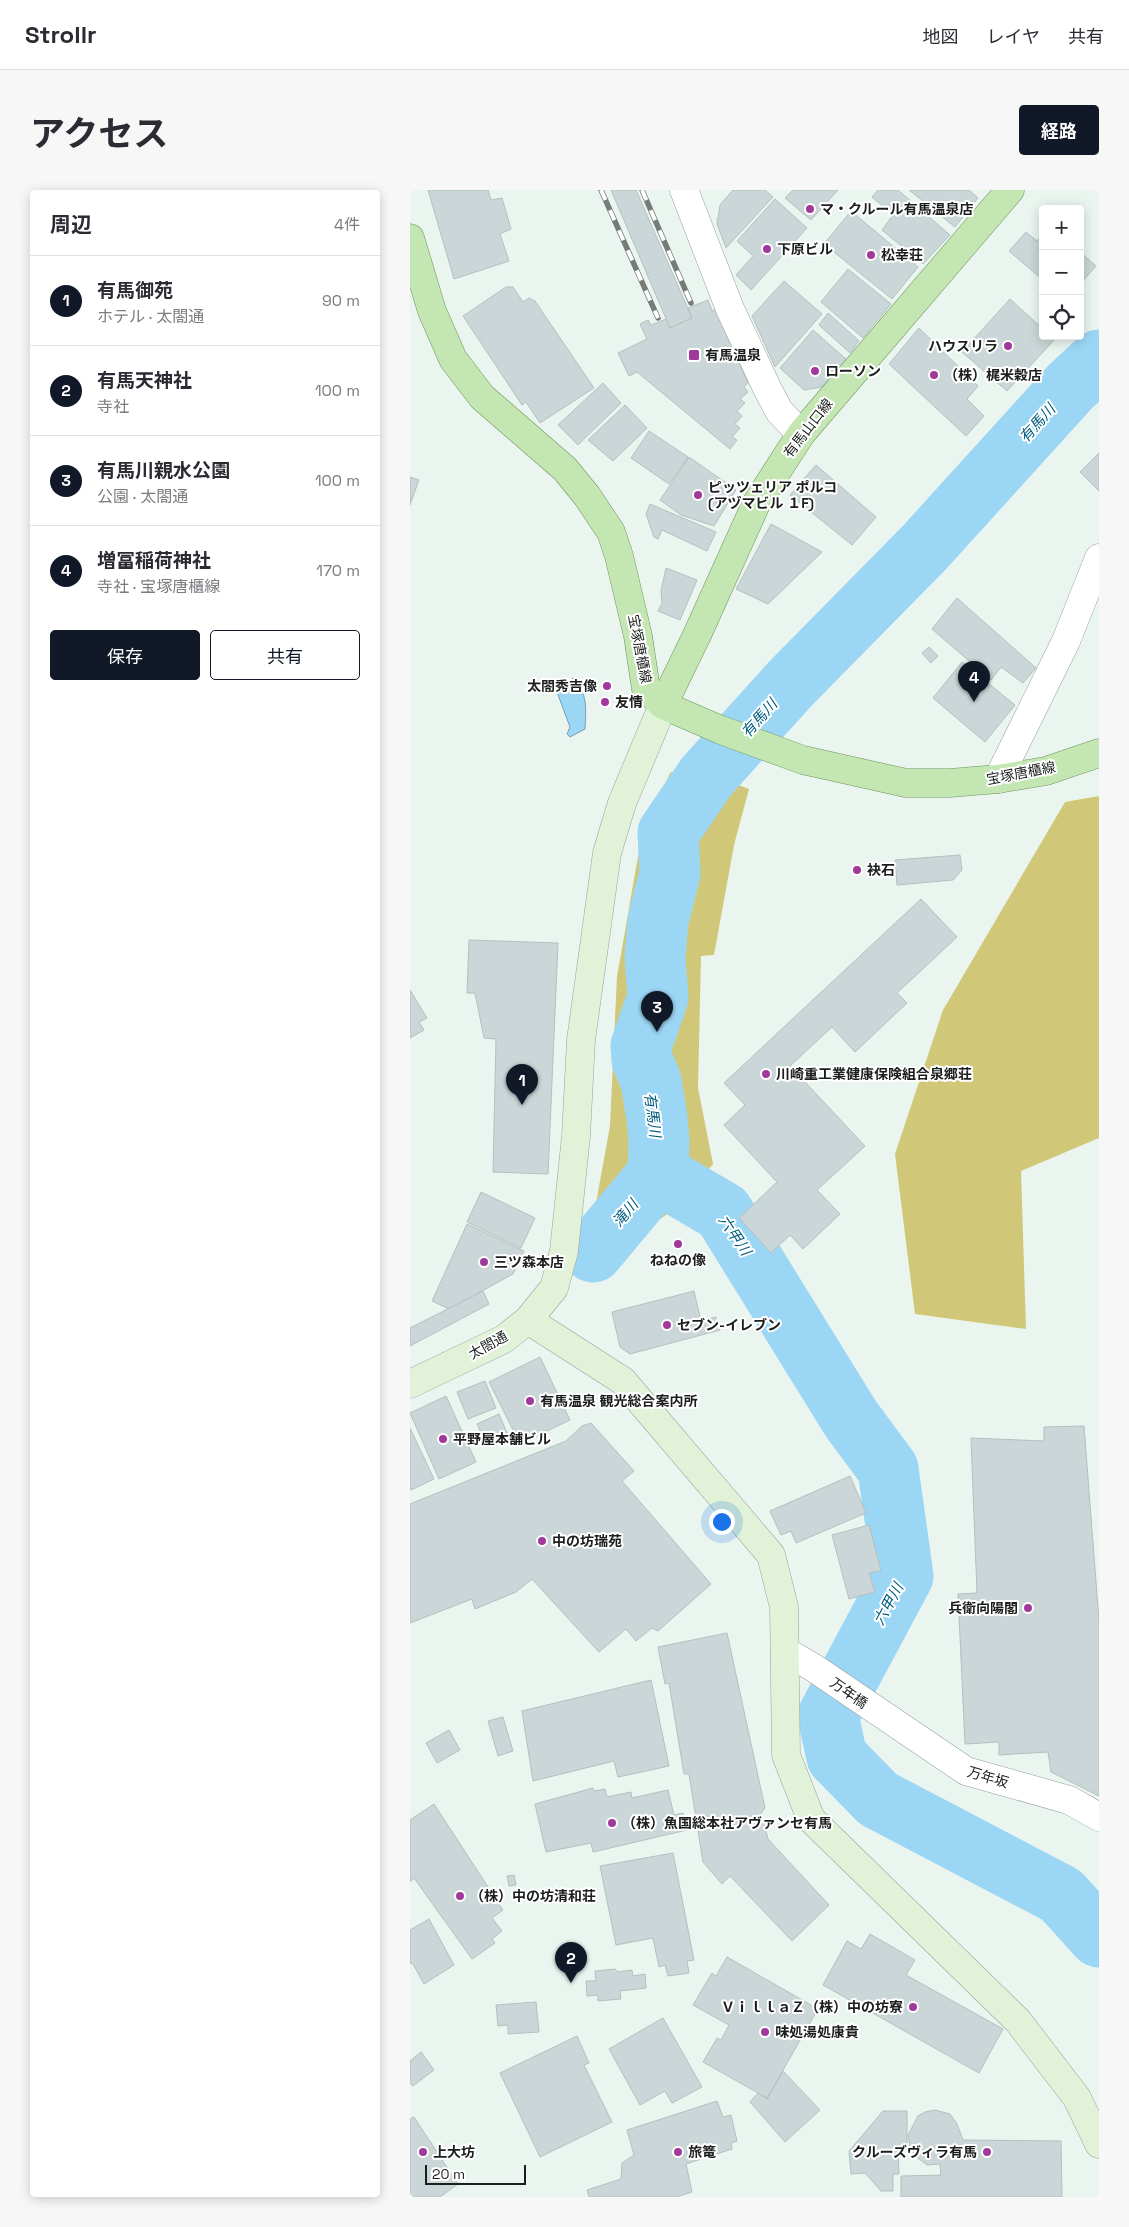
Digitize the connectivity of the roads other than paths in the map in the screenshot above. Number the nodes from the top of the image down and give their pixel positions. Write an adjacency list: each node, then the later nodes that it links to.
1 (684, 190): 4 (street)
2 (1010, 190): 4 (main road, 有馬山口線)
3 (410, 238): 6 (main road, 宝塚唐櫃線)
4 (801, 434): 6 (main road, 有馬山口線)
5 (1099, 558): 8 (street)
6 (663, 705): 8 (main road, 宝塚唐櫃線); 9 (street, 太閤通)
7 (1099, 753): 8 (main road, 宝塚唐櫃線)
8 (998, 779)
9 (528, 1320): 10 (street, 太閤通); 11 (street)
10 (410, 1384)
11 (785, 1651): 12 (street, 万年橋); 14 (street)
12 (885, 1718): 13 (street, 万年坂)
13 (1099, 1817)
14 (1099, 2144)

